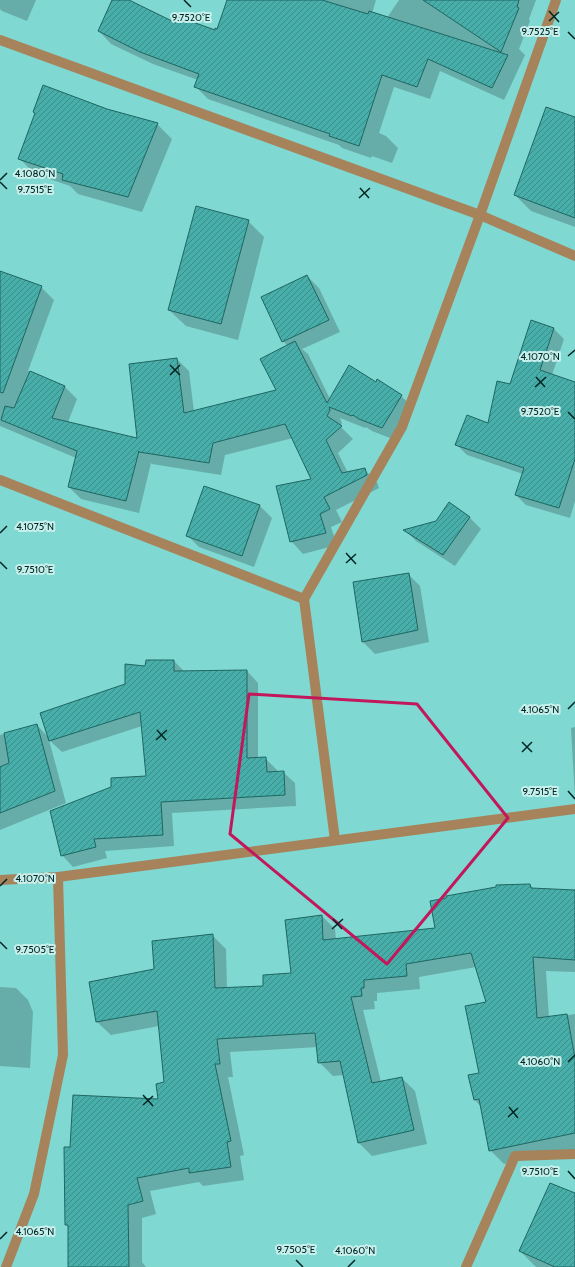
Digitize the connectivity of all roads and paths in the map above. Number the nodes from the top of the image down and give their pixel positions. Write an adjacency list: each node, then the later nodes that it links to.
1 (556, 0): 3 (street)
2 (0, 40): 3 (street)
3 (480, 215): 4 (street); 6 (street)
4 (575, 256)
5 (0, 480): 6 (street)
6 (304, 599): 8 (street)
7 (575, 809): 8 (street)
8 (335, 840): 9 (street)
9 (58, 877): 10 (street); 12 (street)
10 (0, 880)
11 (575, 1154): 13 (street)
12 (6, 1267)
13 (466, 1267)

